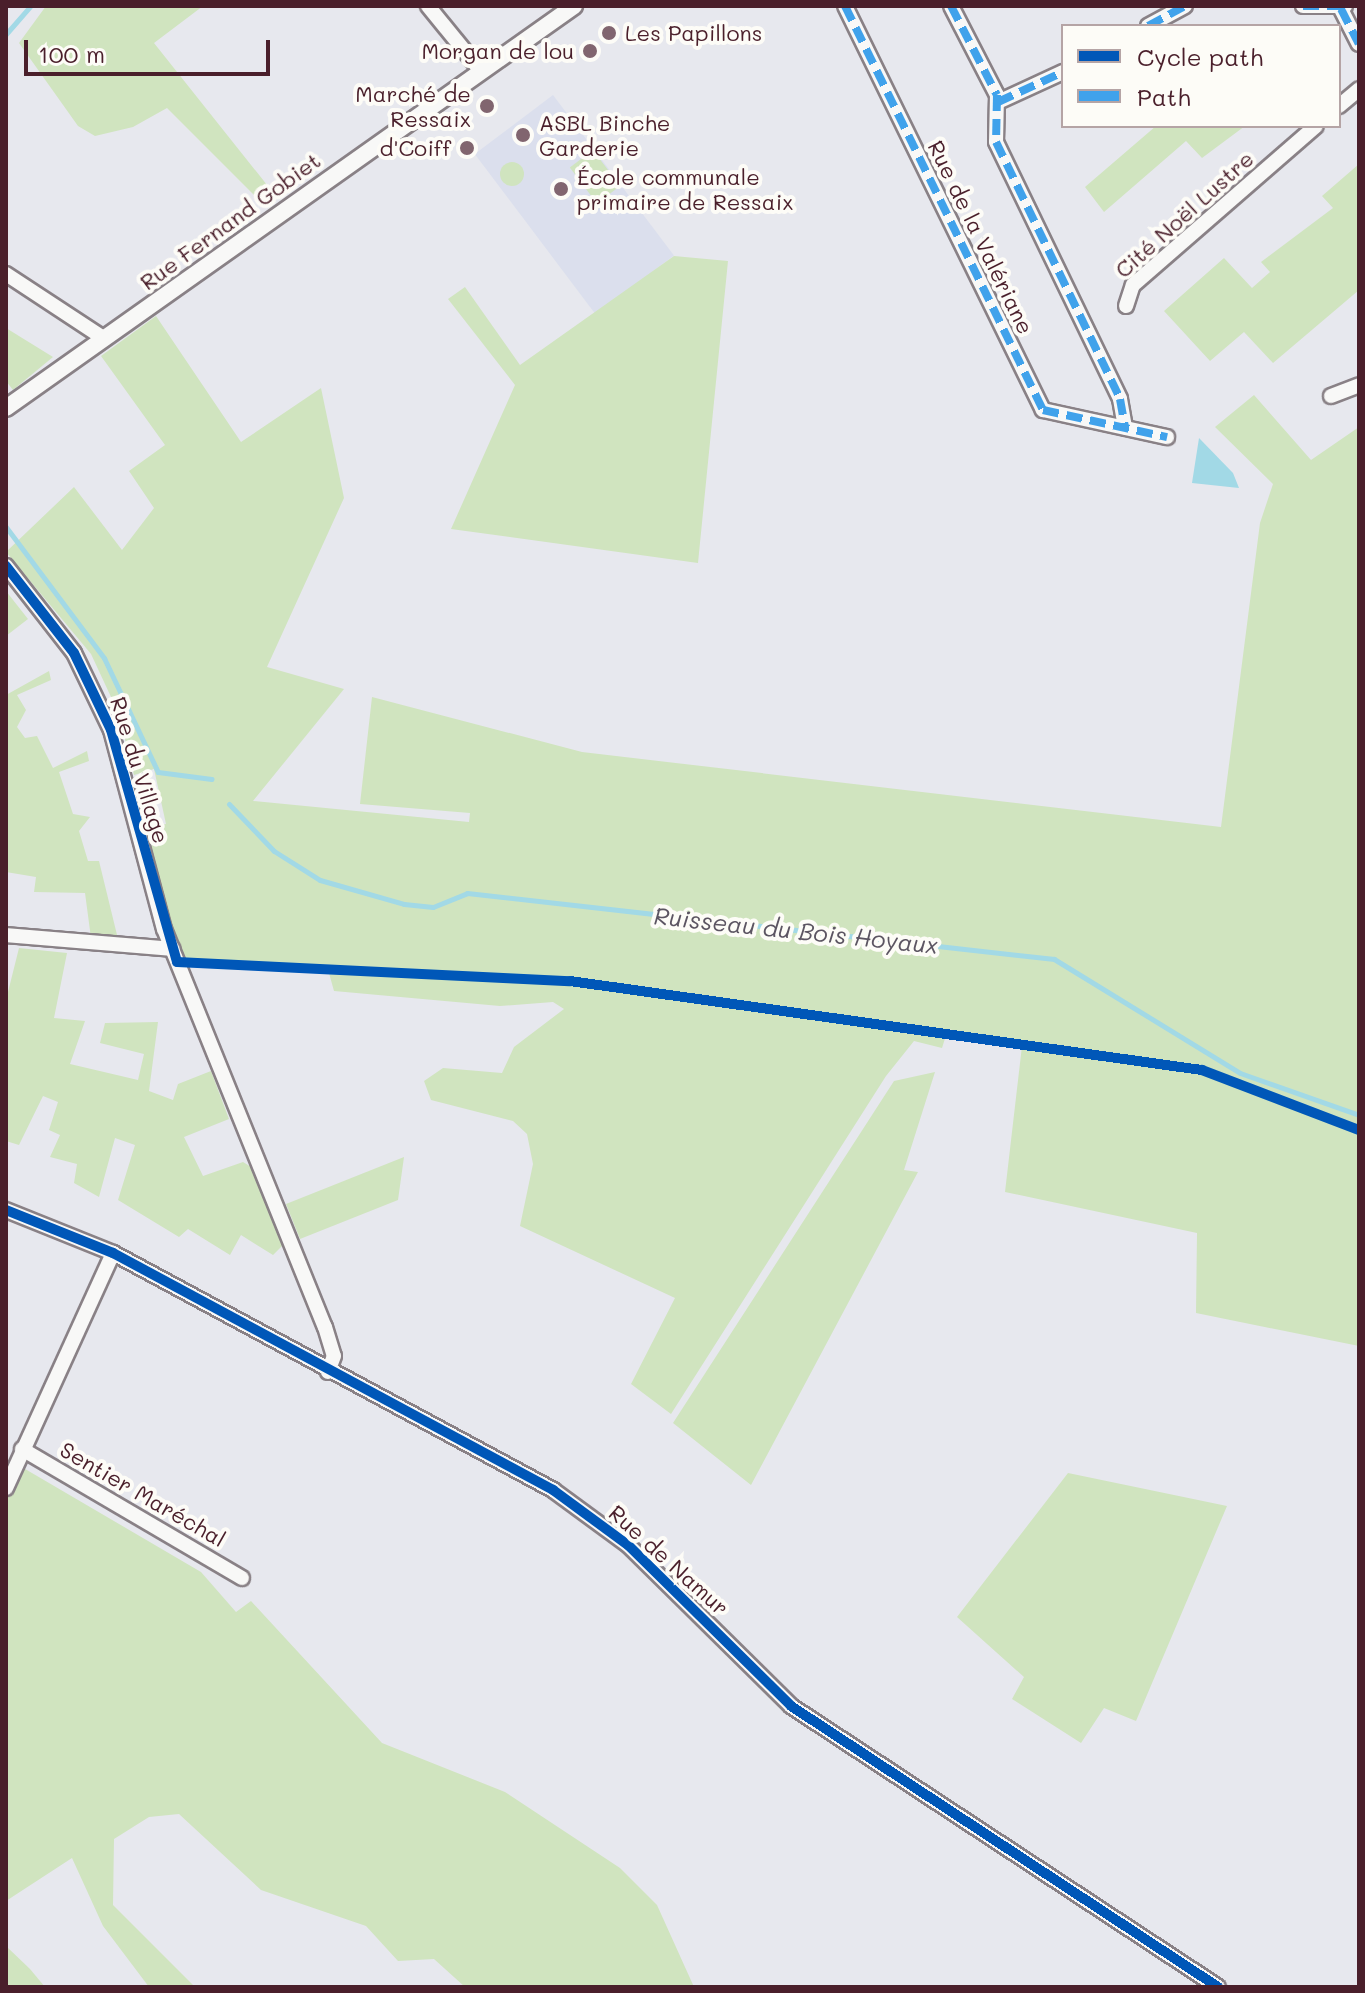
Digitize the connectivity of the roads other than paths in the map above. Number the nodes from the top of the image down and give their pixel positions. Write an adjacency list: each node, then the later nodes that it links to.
1 (428, 6): 10 (street)
2 (574, 6): 10 (street, Rue Fernand Gobiet)
3 (845, 6): 22 (street, Rue de la Valériane)
4 (951, 6): 13 (street)
5 (1185, 6): 8 (street)
6 (1303, 6): 7 (street)
7 (1343, 8): 9 (street)
8 (1152, 24)
9 (1359, 44)
10 (481, 71): 18 (street, Rue Fernand Gobiet)
11 (1061, 73): 13 (street)
12 (1359, 89): 14 (street)
13 (998, 102): 22 (street)
14 (1341, 104)
15 (1314, 128): 17 (street, Cité Noël Lustre)
16 (6, 274): 18 (street)
17 (1126, 306)
18 (105, 339): 21 (street, Rue Fernand Gobiet)
19 (1359, 385): 20 (street)
20 (1331, 396)
21 (6, 408)
22 (1125, 428): 23 (street, Rue de la Valériane)
23 (1167, 437)
24 (6, 566): 26 (street, Rue du Village)
25 (6, 935): 26 (street)
26 (174, 956): 29 (street, Rue du Village)
27 (6, 1210): 28 (street, Rue de Namur)
28 (113, 1253): 29 (street, Rue de Namur); 30 (street)
29 (328, 1372): 33 (street, Rue de Namur)
30 (22, 1449): 31 (street); 32 (street, Sentier Maréchal)
31 (6, 1488)
32 (242, 1578)
33 (1218, 1987)

